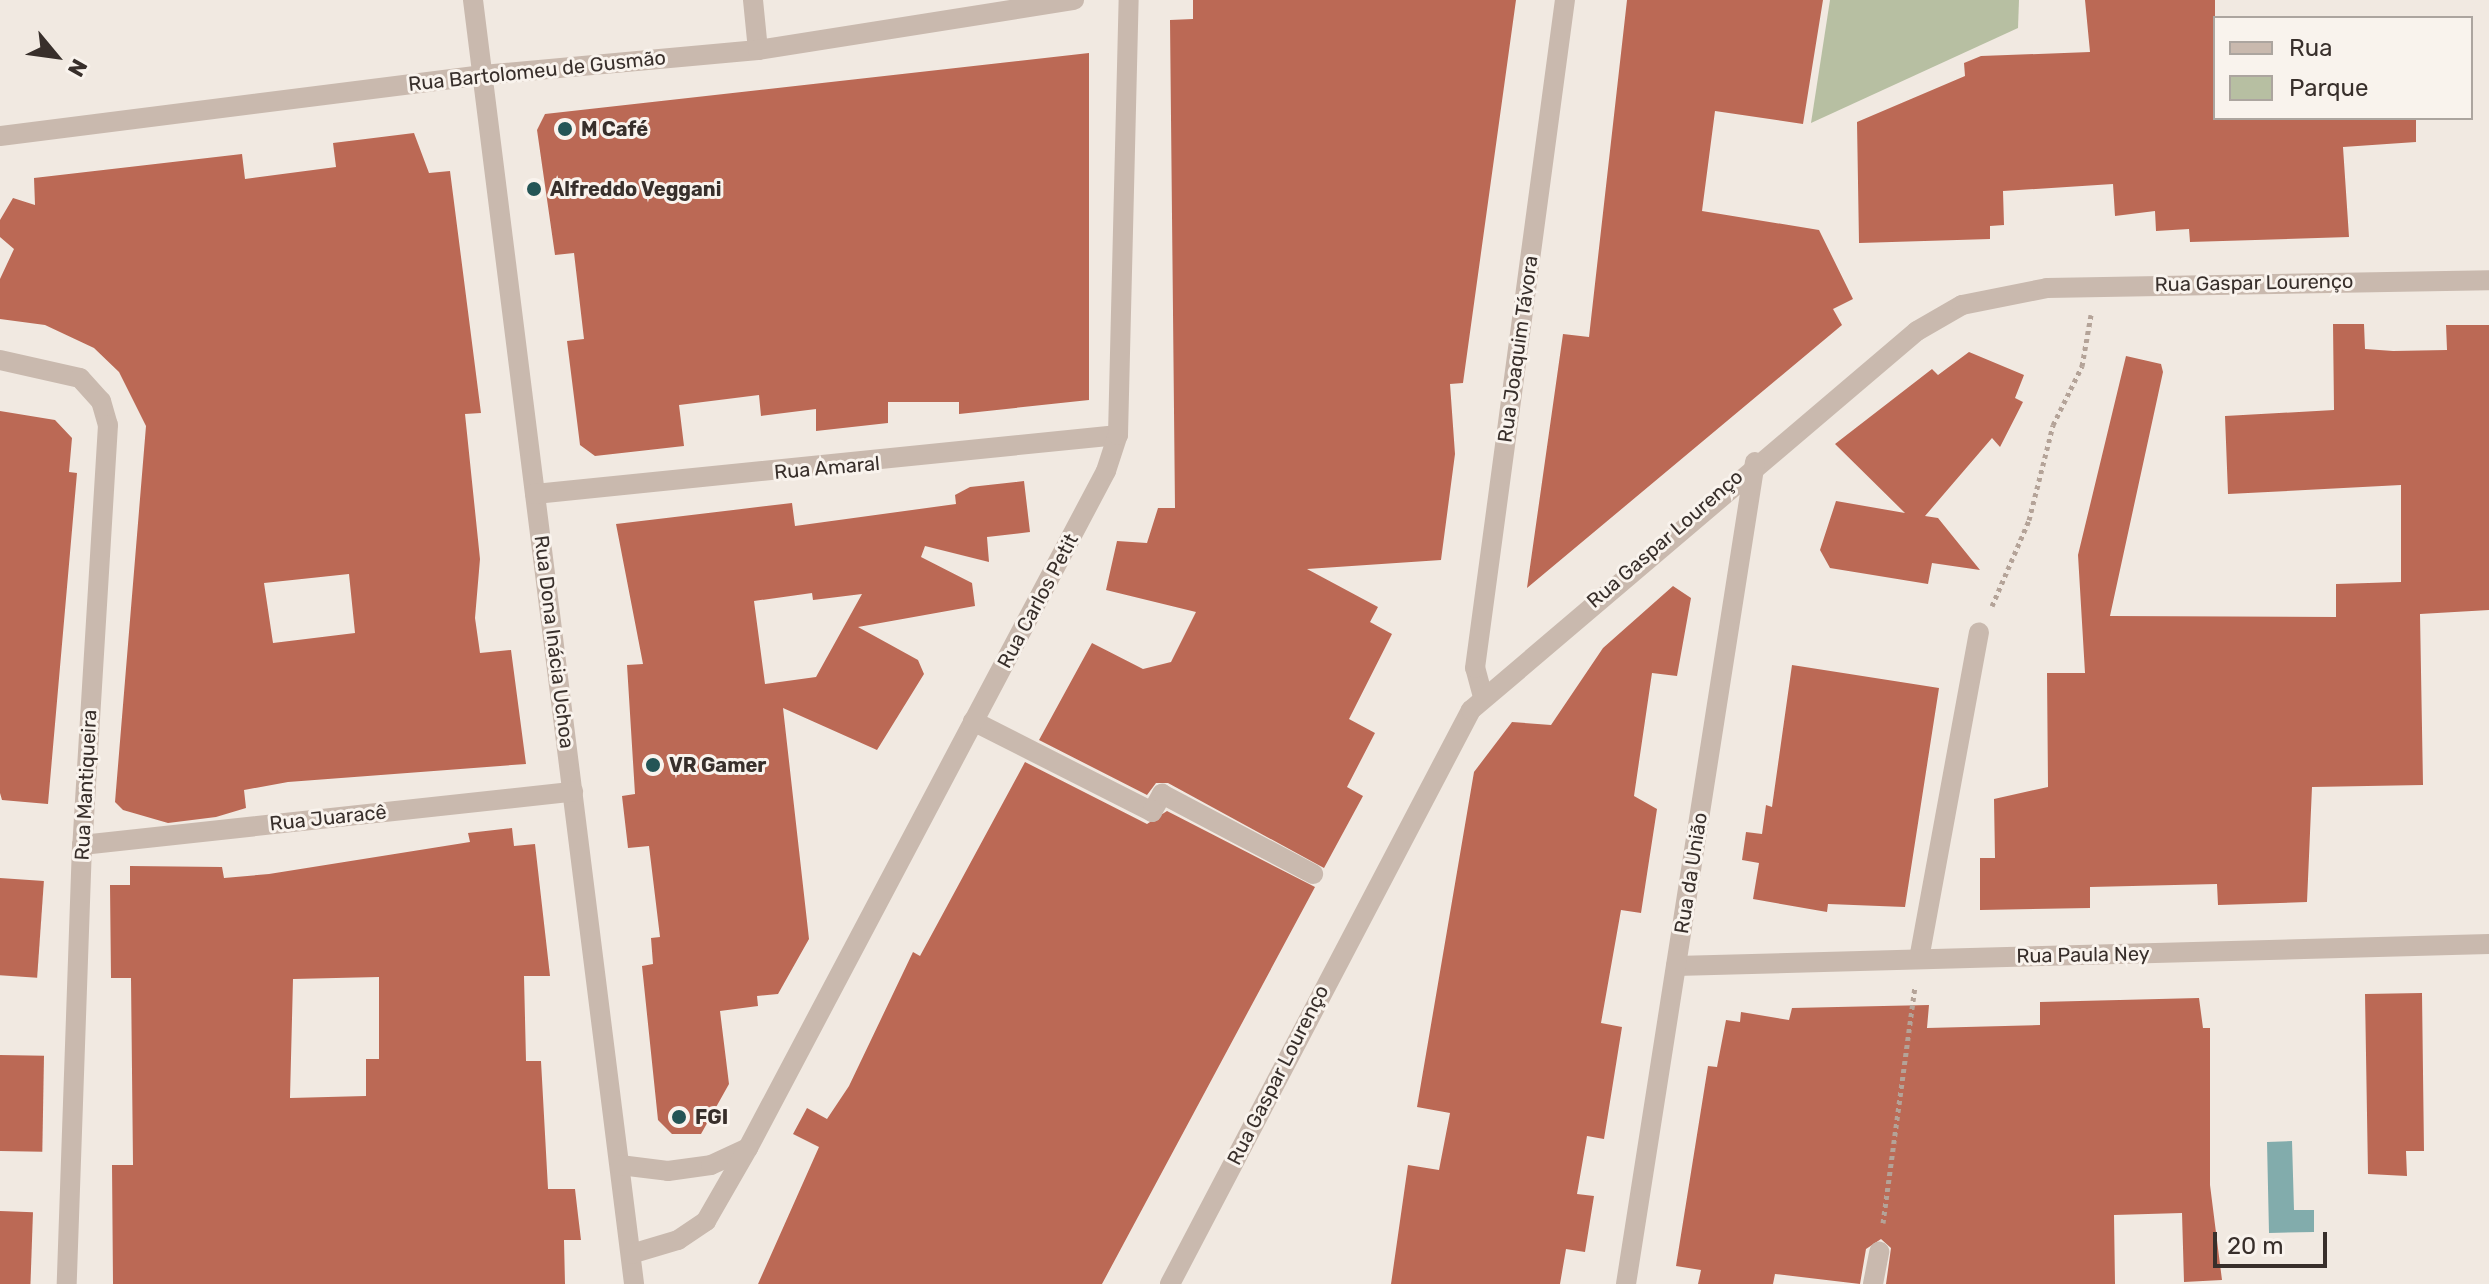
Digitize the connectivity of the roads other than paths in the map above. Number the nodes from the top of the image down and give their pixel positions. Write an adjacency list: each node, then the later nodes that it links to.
1 (473, 0): 7 (street, Rua Dona Inácia Uchoa)
2 (753, 0): 6 (street)
3 (1074, 0): 6 (street, Rua Bartolomeu de Gusmão)
4 (1129, 0): 11 (street, Rua Carlos Petit)
5 (1565, 0): 15 (street, Rua Joaquim Távora)
6 (758, 50): 7 (street, Rua Bartolomeu de Gusmão)
7 (483, 75): 8 (street, Rua Bartolomeu de Gusmão); 13 (street, Rua Dona Inácia Uchoa)
8 (0, 136)
9 (2489, 280): 12 (street, Rua Gaspar Lourenço)
10 (0, 360): 18 (street, Rua Mantiqueira)
11 (1118, 435): 13 (street, Rua Amaral); 16 (street, Rua Carlos Petit)
12 (1755, 462): 15 (street, Rua Gaspar Lourenço); 22 (street, Rua da União)
13 (535, 494): 17 (street, Rua Dona Inácia Uchoa)
14 (1979, 632): 21 (street)
15 (1483, 697): 29 (street, Rua Gaspar Lourenço)
16 (973, 721): 19 (street); 23 (street, Rua Carlos Petit)
17 (573, 792): 18 (street, Rua Juaracê); 24 (street, Rua Dona Inácia Uchoa)
18 (82, 845): 27 (street, Rua Mantiqueira)
19 (1313, 874)
20 (2489, 944): 21 (street, Rua Paula Ney)
21 (1919, 959): 22 (street, Rua Paula Ney)
22 (1676, 966): 30 (street, Rua da União)
23 (748, 1148): 24 (street); 26 (street, Rua Carlos Petit)
24 (620, 1165): 26 (street, Rua Dona Inácia Uchoa)
25 (1879, 1252): 31 (street)
26 (631, 1254): 28 (street, Rua Dona Inácia Uchoa)
27 (67, 1284)
28 (634, 1284)
29 (1170, 1284)
30 (1626, 1284)
31 (1873, 1284)

